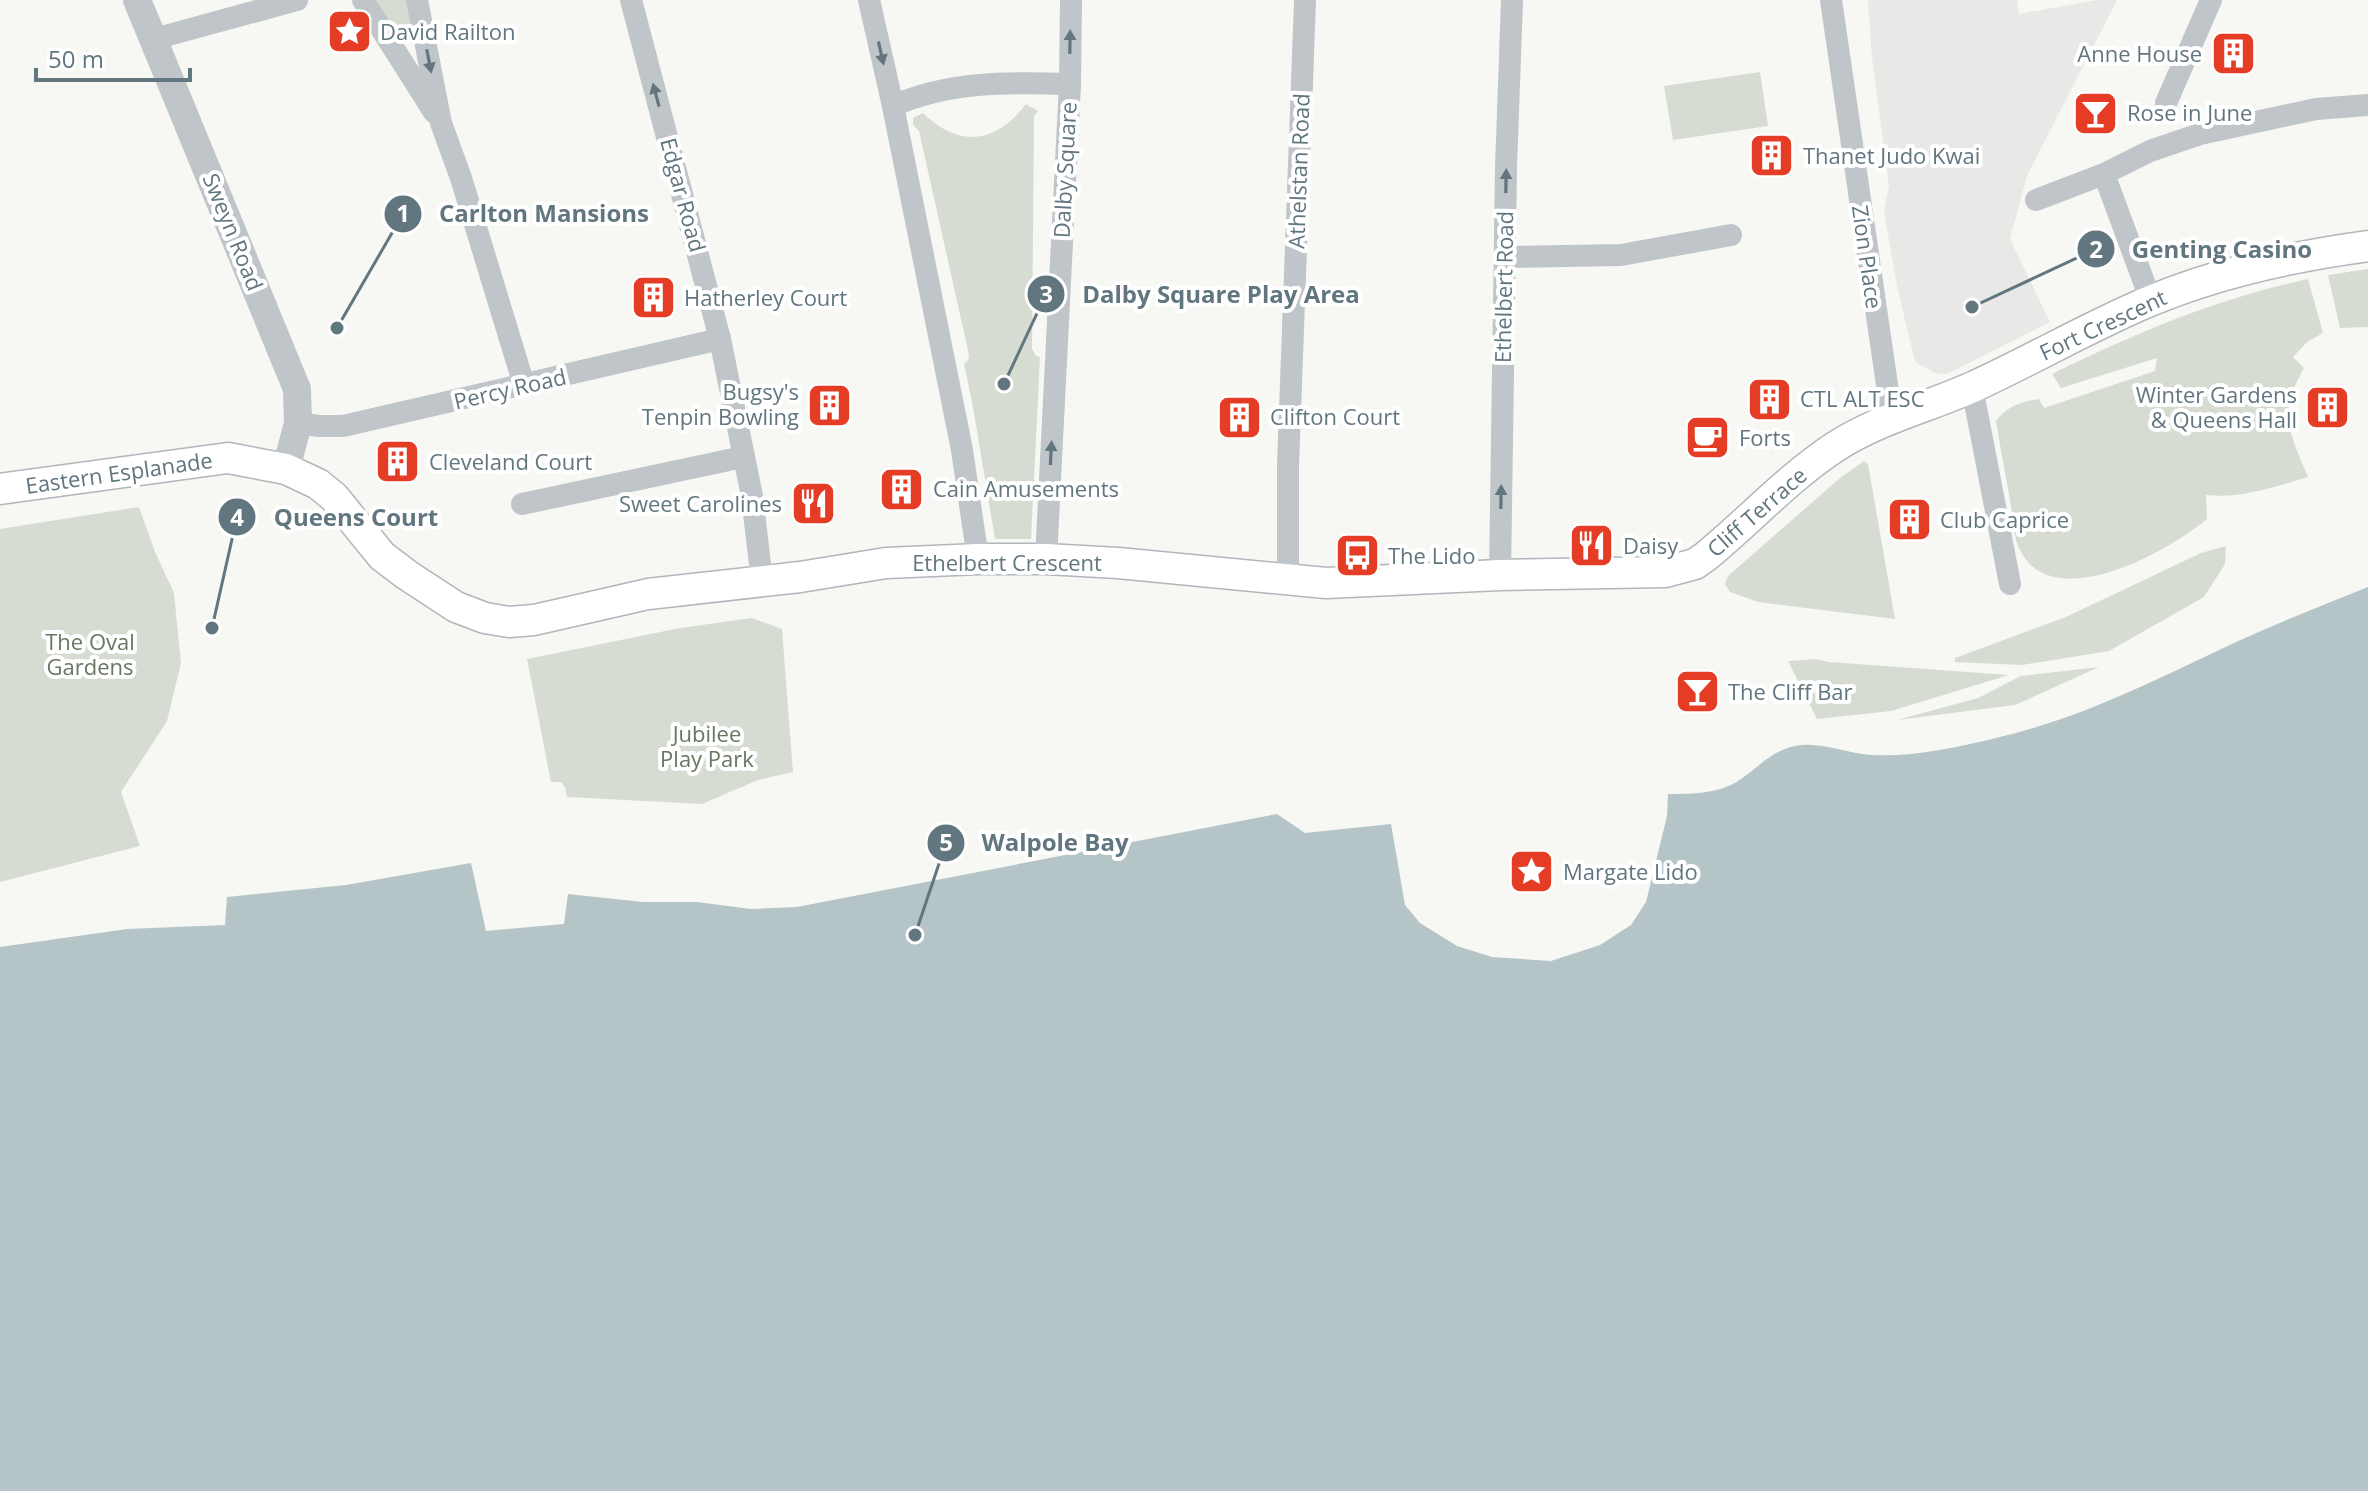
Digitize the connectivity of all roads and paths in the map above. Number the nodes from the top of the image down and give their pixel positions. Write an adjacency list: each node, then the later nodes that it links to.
1 (137, 0): 12 (street, Sweyn Road)
2 (297, 0): 12 (street)
3 (363, 0): 17 (street)
4 (417, 0): 17 (street, one-way to 17)
5 (631, 0): 24 (street, Edgar Road, one-way to 5)
6 (869, 0): 16 (street, one-way to 16)
7 (1071, 0): 13 (street, one-way to 7)
8 (1305, 0): 38 (street, Athelstan Road)
9 (1512, 0): 22 (street, Ethelbert Road, one-way to 9)
10 (1831, 0): 27 (street, Zion Place)
11 (2211, 0): 14 (street)
12 (154, 39): 28 (street, Sweyn Road)
13 (1070, 84): 16 (street, Dalby Square); 34 (street, Dalby Square, one-way to 13)
14 (2166, 103)
15 (2368, 105): 18 (street)
16 (893, 106): 33 (street)
17 (441, 123): 25 (street)
18 (2104, 174): 19 (street); 23 (street)
19 (2036, 200)
20 (1731, 235): 22 (street)
21 (2368, 246): 23 (main road, Fort Crescent)
22 (1505, 257): 36 (street, Ethelbert Road, one-way to 22)
23 (2151, 301): 26 (main road, Fort Crescent)
24 (720, 339): 25 (street, Percy Road); 29 (street, Edgar Road)
25 (524, 385): 28 (street, Percy Road)
26 (1972, 387): 27 (main road, Fort Crescent); 39 (street)
27 (1892, 419): 35 (main road, Cliff Terrace)
28 (298, 423): 30 (street, Sweyn Road)
29 (743, 457): 32 (street); 37 (street, Edgar Road)
30 (286, 469): 31 (main road, Eastern Esplanade); 40 (main road, Eastern Esplanade)
31 (0, 489)
32 (522, 504)
33 (978, 559): 34 (main road, Ethelbert Crescent); 37 (main road, Ethelbert Crescent)
34 (1046, 559): 38 (main road, Ethelbert Crescent)
35 (1564, 574): 36 (main road, Ethelbert Crescent)
36 (1500, 575): 38 (main road, Ethelbert Crescent)
37 (762, 581): 40 (main road, Ethelbert Crescent)
38 (1288, 581)
39 (2010, 584)
40 (456, 607)

